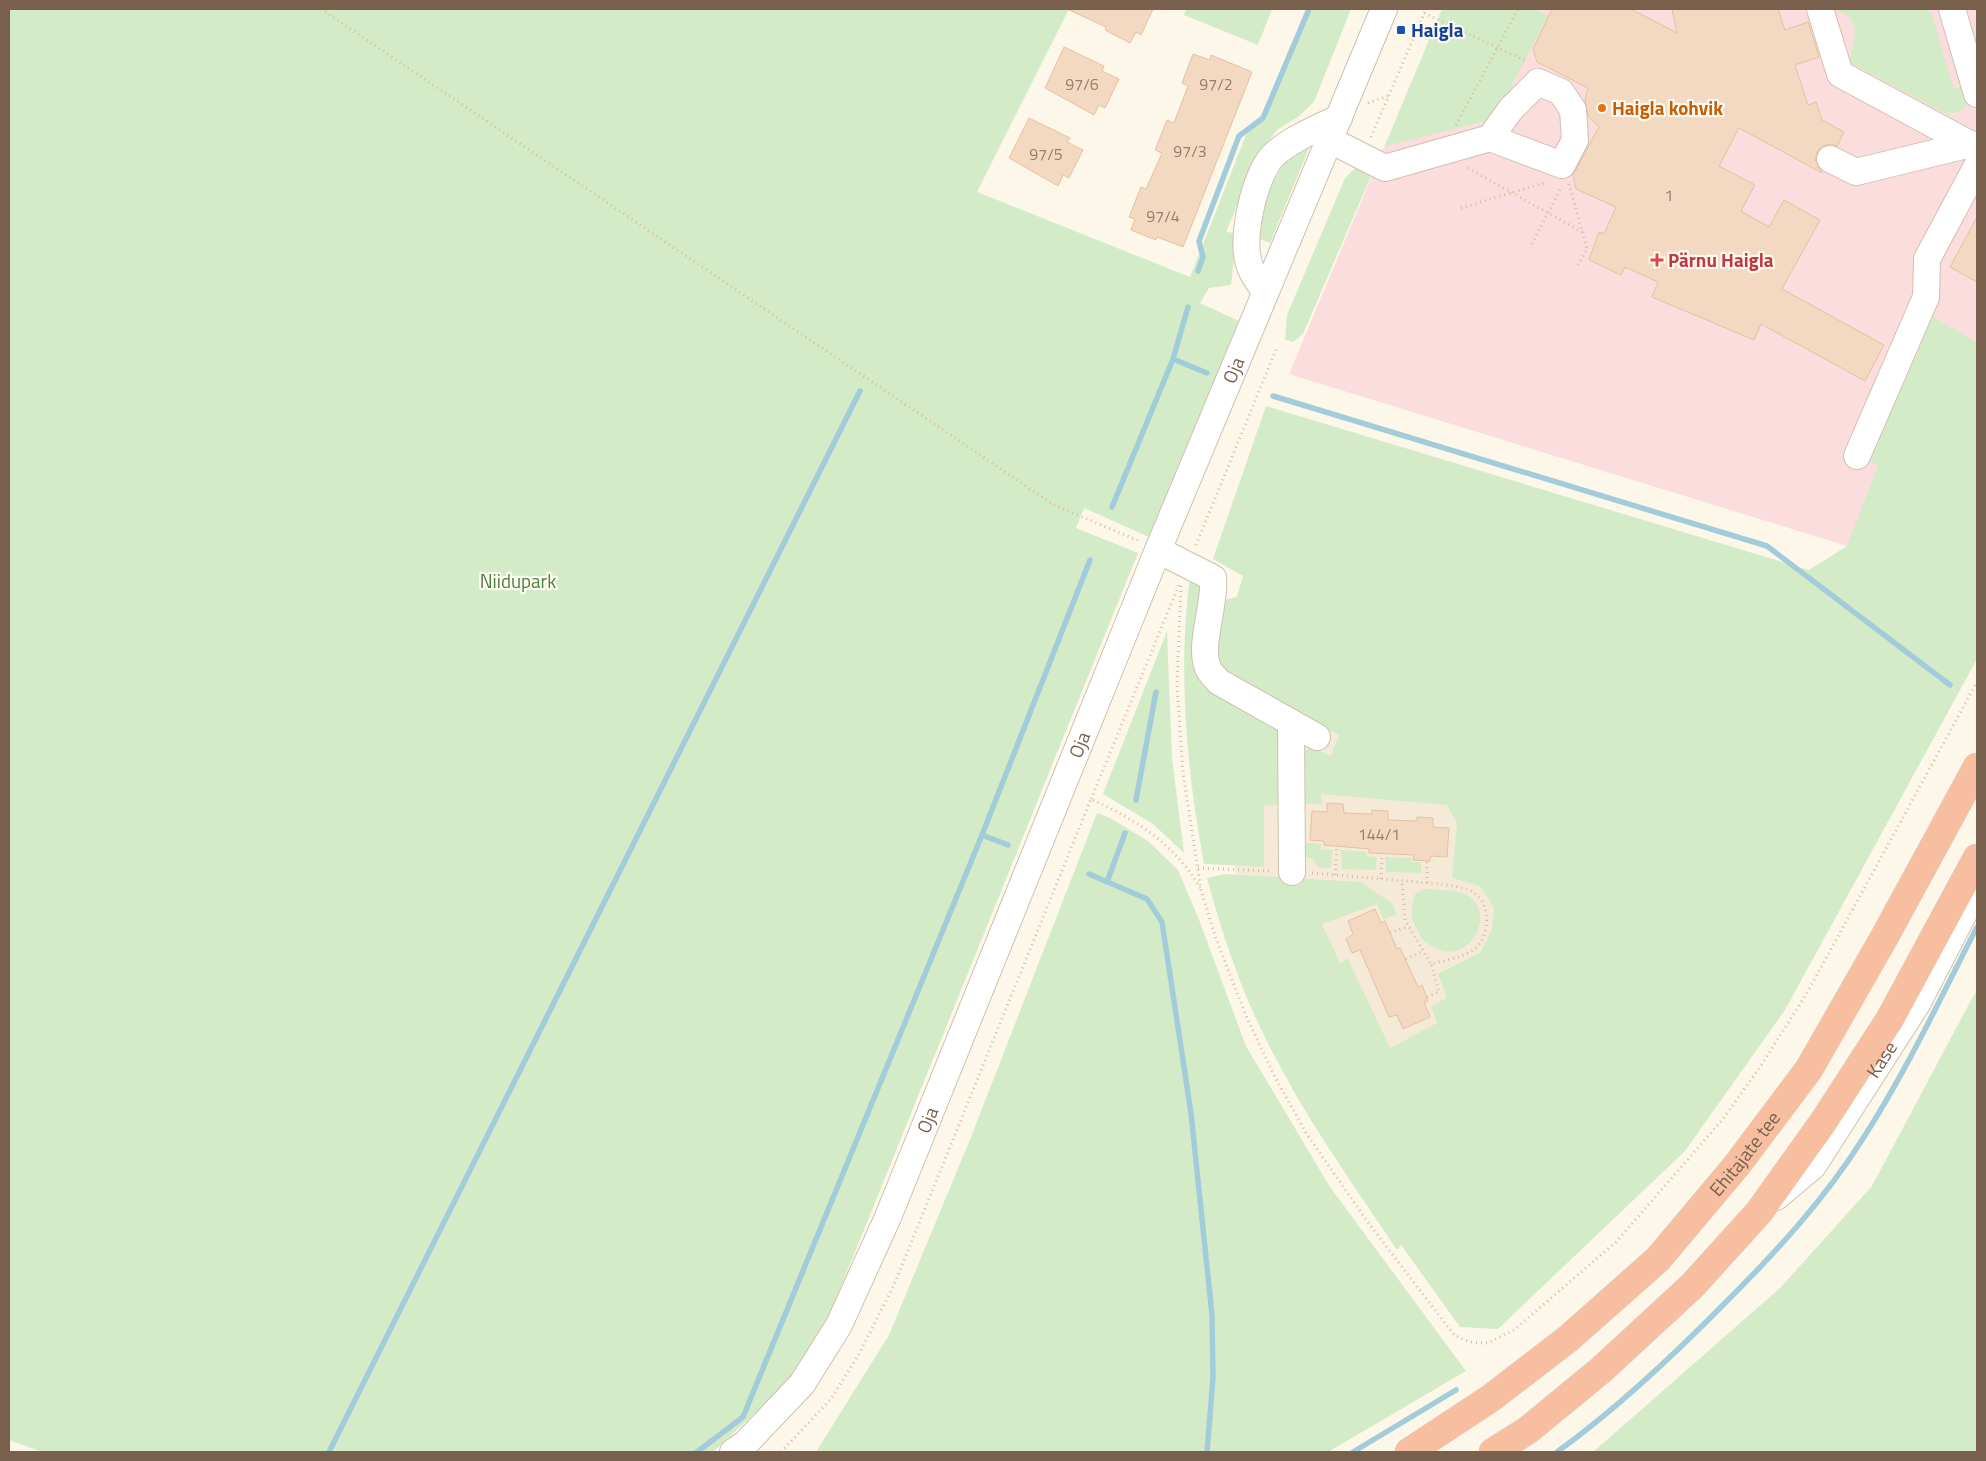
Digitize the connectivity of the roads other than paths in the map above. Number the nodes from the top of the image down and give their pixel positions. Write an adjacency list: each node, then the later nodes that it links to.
1 (1384, 9): 5 (street, Oja)
2 (1820, 9): 7 (street)
3 (1952, 9): 4 (street)
4 (1977, 94)
5 (1333, 129): 6 (street); 9 (street, Oja); 9 (street)
6 (1490, 138): 6 (street)
7 (1975, 153): 8 (street); 10 (street)
8 (1830, 159)
9 (1266, 292): 11 (street, Oja)
10 (1857, 456)
11 (1158, 550): 12 (street); 19 (street, Oja)
12 (1291, 723): 13 (street); 16 (street)
13 (1317, 737)
14 (1977, 767): 20 (highway, Ehitajate tee)
15 (1977, 858): 18 (highway)
16 (1292, 872)
17 (1977, 888): 18 (street, Kase)
18 (1759, 1212): 21 (highway)
19 (732, 1452)
20 (1409, 1452)
21 (1493, 1452)

